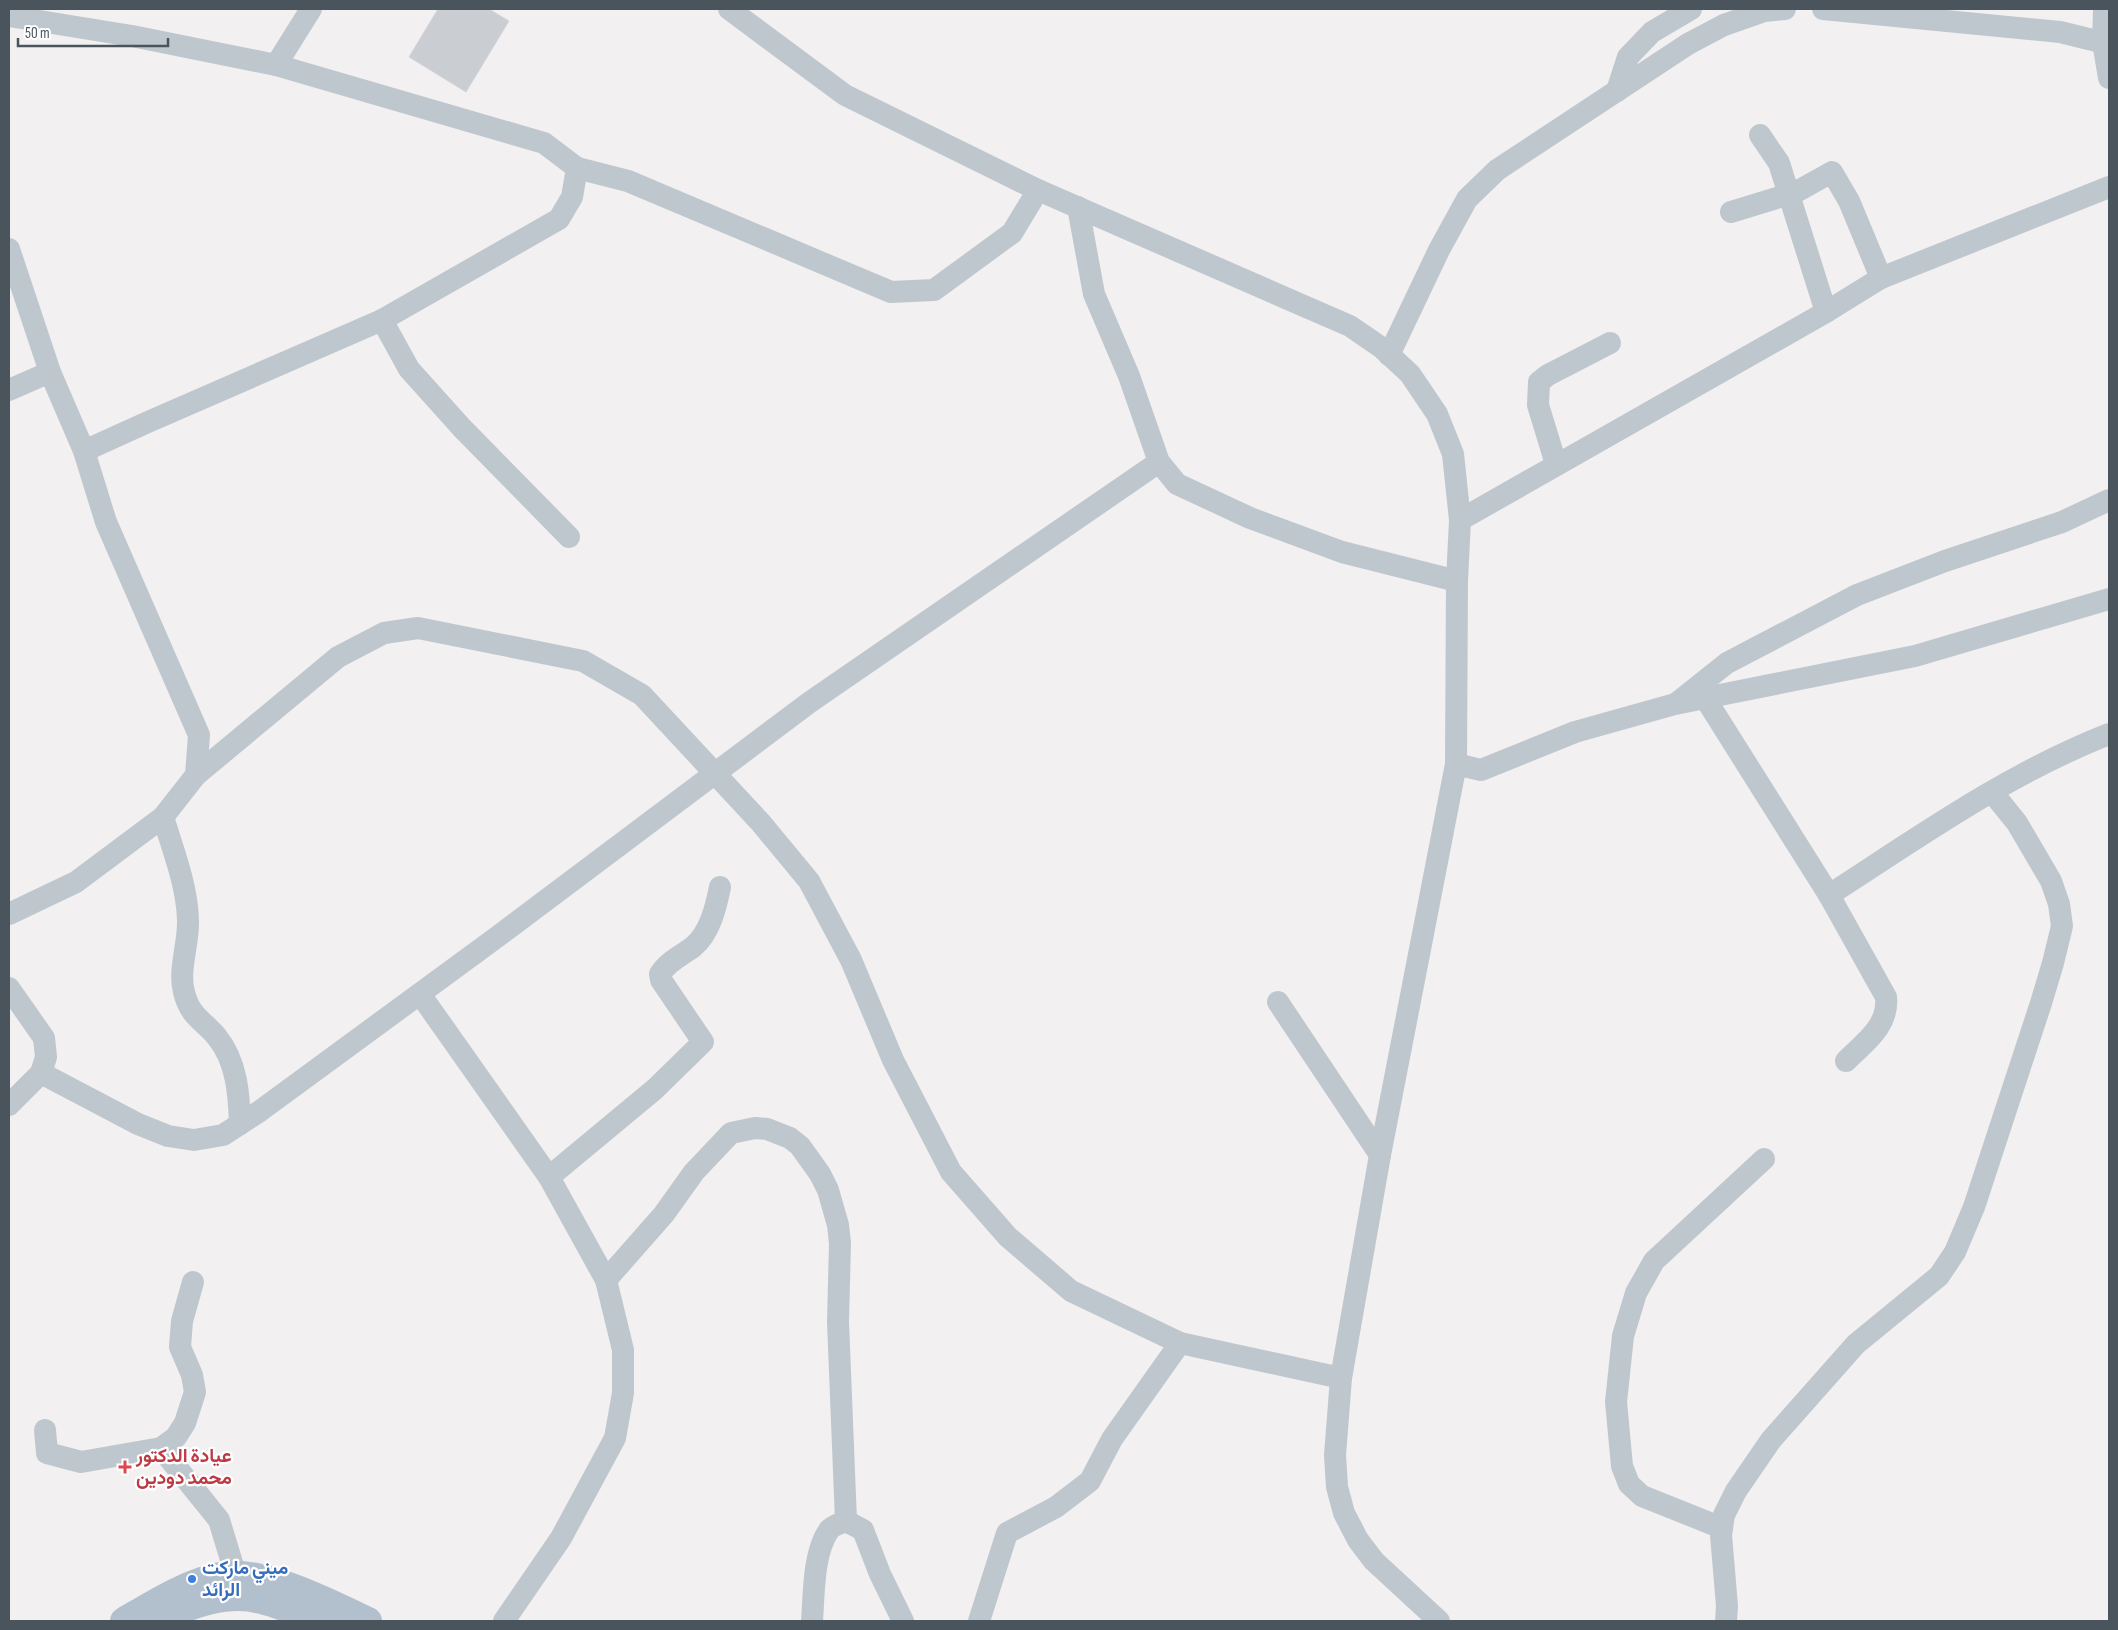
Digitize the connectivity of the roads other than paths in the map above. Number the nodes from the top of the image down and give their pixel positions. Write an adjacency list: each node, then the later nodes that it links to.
1 (311, 9): 10 (street)
2 (729, 9): 16 (street)
3 (1687, 9): 8 (street); 12 (street)
4 (1785, 9): 8 (street)
5 (1824, 9): 9 (street)
6 (2104, 9): 9 (street)
7 (9, 16): 10 (street)
8 (1698, 39): 12 (street)
9 (2106, 43): 11 (street)
10 (276, 65): 14 (street)
11 (2109, 78)
12 (1617, 91): 25 (street)
13 (1760, 135): 17 (street)
14 (577, 168): 16 (street); 23 (street)
15 (2109, 187): 21 (street)
16 (1038, 190): 18 (street)
17 (1788, 194): 19 (street); 21 (street); 22 (street)
18 (1078, 207): 25 (street); 29 (street)
19 (1731, 212)
20 (9, 248): 26 (street)
21 (1881, 278): 22 (street)
22 (1826, 312): 30 (street)
23 (382, 320): 28 (street); 33 (street)
24 (1610, 343): 30 (street)
25 (1389, 355): 32 (street)
26 (50, 372): 27 (street); 28 (street)
27 (9, 390)
28 (84, 451): 41 (street)
29 (1159, 462): 34 (street); 40 (street)
30 (1556, 464): 32 (street)
31 (2109, 500): 37 (street)
32 (1460, 520): 34 (street)
33 (568, 537)
34 (1457, 580): 39 (street)
35 (2109, 599): 36 (street)
36 (1705, 698): 37 (street); 45 (street)
37 (1675, 704): 39 (street)
38 (2109, 734): 42 (street)
39 (1456, 764): 54 (street)
40 (714, 774): 41 (street); 48 (street); 59 (street)
41 (196, 775): 43 (street)
42 (1992, 792): 45 (street); 64 (street)
43 (163, 817): 46 (street); 53 (street)
44 (720, 887): 56 (street)
45 (1829, 895): 50 (street)
46 (9, 914)
47 (9, 988): 51 (street)
48 (420, 994): 53 (street); 56 (street)
49 (1278, 1002): 54 (street)
50 (1846, 1061)
51 (41, 1073): 52 (street); 53 (street)
52 (9, 1106)
53 (240, 1124)
54 (1380, 1155): 60 (street)
55 (1764, 1159): 64 (street)
56 (549, 1177): 57 (street)
57 (606, 1280): 63 (street); 70 (street)
58 (193, 1282): 62 (street)
59 (1180, 1343): 60 (street); 73 (street)
60 (1341, 1378): 74 (street)
61 (45, 1430): 62 (street)
62 (161, 1448): 65 (street)
63 (846, 1521): 71 (street); 72 (street)
64 (1722, 1528): 75 (street)
65 (236, 1576): 66 (main road); 69 (main road)
66 (124, 1621)
67 (160, 1621): 68 (main road)
68 (319, 1621)
69 (368, 1621)
70 (504, 1621)
71 (812, 1621)
72 (903, 1621)
73 (979, 1621)
74 (1439, 1621)
75 (1726, 1621)

